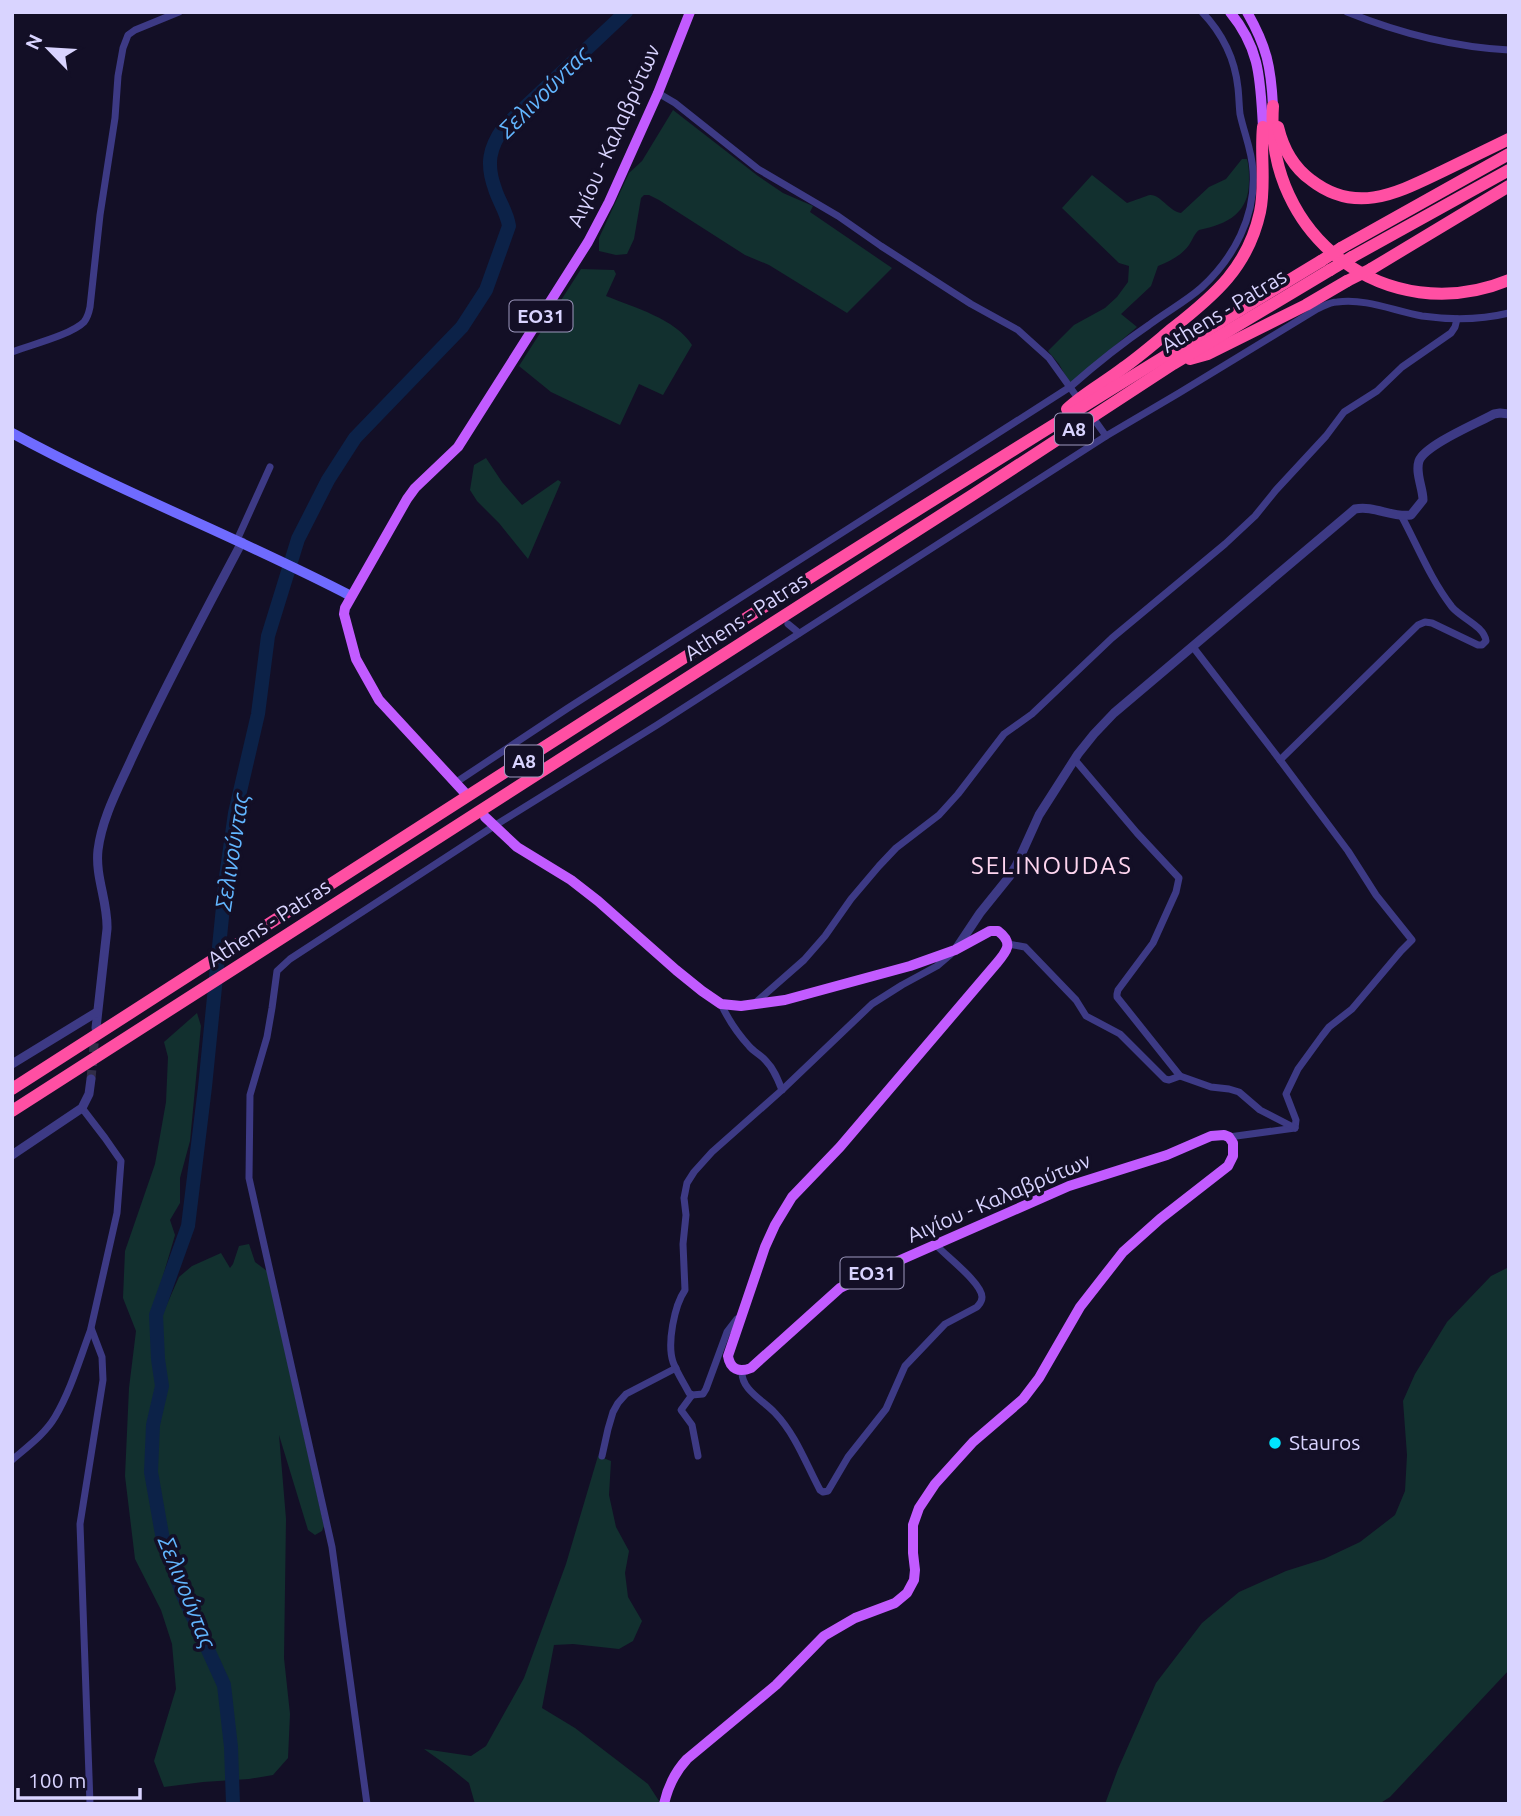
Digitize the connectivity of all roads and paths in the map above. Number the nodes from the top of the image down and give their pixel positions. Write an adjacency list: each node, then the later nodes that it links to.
1 (180, 12): 20 (street)
2 (690, 12): 8 (main road, Αιγίου - Καλαβρύτων / ΕΟ31)
3 (1202, 12): 22 (street)
4 (1230, 12): 10 (main road)
5 (1247, 12): 9 (main road)
6 (1347, 12): 7 (street)
7 (1509, 50)
8 (658, 93): 22 (street); 33 (main road, Αιγίου - Καλαβρύτων / ΕΟ31)
9 (1273, 106): 11 (highway); 16 (highway)
10 (1263, 127): 17 (highway); 26 (highway)
11 (1509, 139)
12 (1509, 155): 15 (highway, Athens - Patras / Α8, bridge)
13 (1509, 170): 15 (highway, Athens - Patras / Α8, bridge)
14 (1509, 187): 21 (highway, bridge)
15 (1326, 265): 21 (highway, Athens - Patras / Α8); 26 (highway, Athens - Patras / Α8)
16 (1509, 280)
17 (1509, 288)
18 (1509, 313): 19 (street)
19 (1457, 319): 28 (street); 47 (street)
20 (12, 352)
21 (1173, 364): 56 (highway, Athens - Patras / Α8)
22 (1070, 387): 23 (street); 32 (street)
23 (1077, 397)
24 (1509, 414): 30 (street)
25 (1096, 422): 28 (street)
26 (1050, 427): 53 (highway, Athens - Patras / Α8)
27 (12, 433): 31 (main road)
28 (1106, 436): 36 (street)
29 (270, 467): 31 (street)
30 (1402, 517): 37 (street); 39 (street)
31 (240, 541): 33 (main road); 48 (street)
32 (749, 594): 34 (street); 40 (street)
33 (351, 596): 40 (main road, Αιγίου - Καλαβρύτων / ΕΟ31)
34 (761, 604)
35 (788, 624): 36 (street)
36 (799, 633): 43 (street)
37 (1192, 647): 38 (street); 39 (street)
38 (1075, 760): 45 (street); 51 (street)
39 (1280, 760): 57 (street)
40 (455, 783): 41 (main road, Αιγίου - Καλαβρύτων / ΕΟ31)
41 (465, 793)
42 (485, 817): 43 (main road)
43 (494, 826): 46 (main road); 70 (street)
44 (1008, 944): 45 (main road); 51 (street); 61 (main road)
45 (954, 950): 47 (main road); 54 (street)
46 (721, 1004): 47 (main road); 54 (street)
47 (754, 1004)
48 (97, 1012): 49 (street); 50 (street)
49 (96, 1028)
50 (12, 1064)
51 (1180, 1076): 57 (street)
52 (91, 1079): 55 (street)
53 (12, 1089)
54 (782, 1090): 63 (street)
55 (82, 1108): 59 (street); 62 (street)
56 (12, 1111)
57 (1295, 1128): 58 (street)
58 (1229, 1138): 60 (main road, Αιγίου - Καλαβρύτων / ΕΟ31); 71 (main road)
59 (12, 1155)
60 (936, 1245): 64 (main road, Αιγίου - Καλαβρύτων / ΕΟ31); 64 (street)
61 (744, 1310): 64 (main road); 65 (street)
62 (91, 1328): 68 (street); 69 (street)
63 (676, 1368): 65 (street); 66 (street)
64 (742, 1371)
65 (692, 1395): 67 (street)
66 (602, 1455)
67 (698, 1456)
68 (12, 1460)
69 (90, 1804)
70 (367, 1804)
71 (664, 1804)

